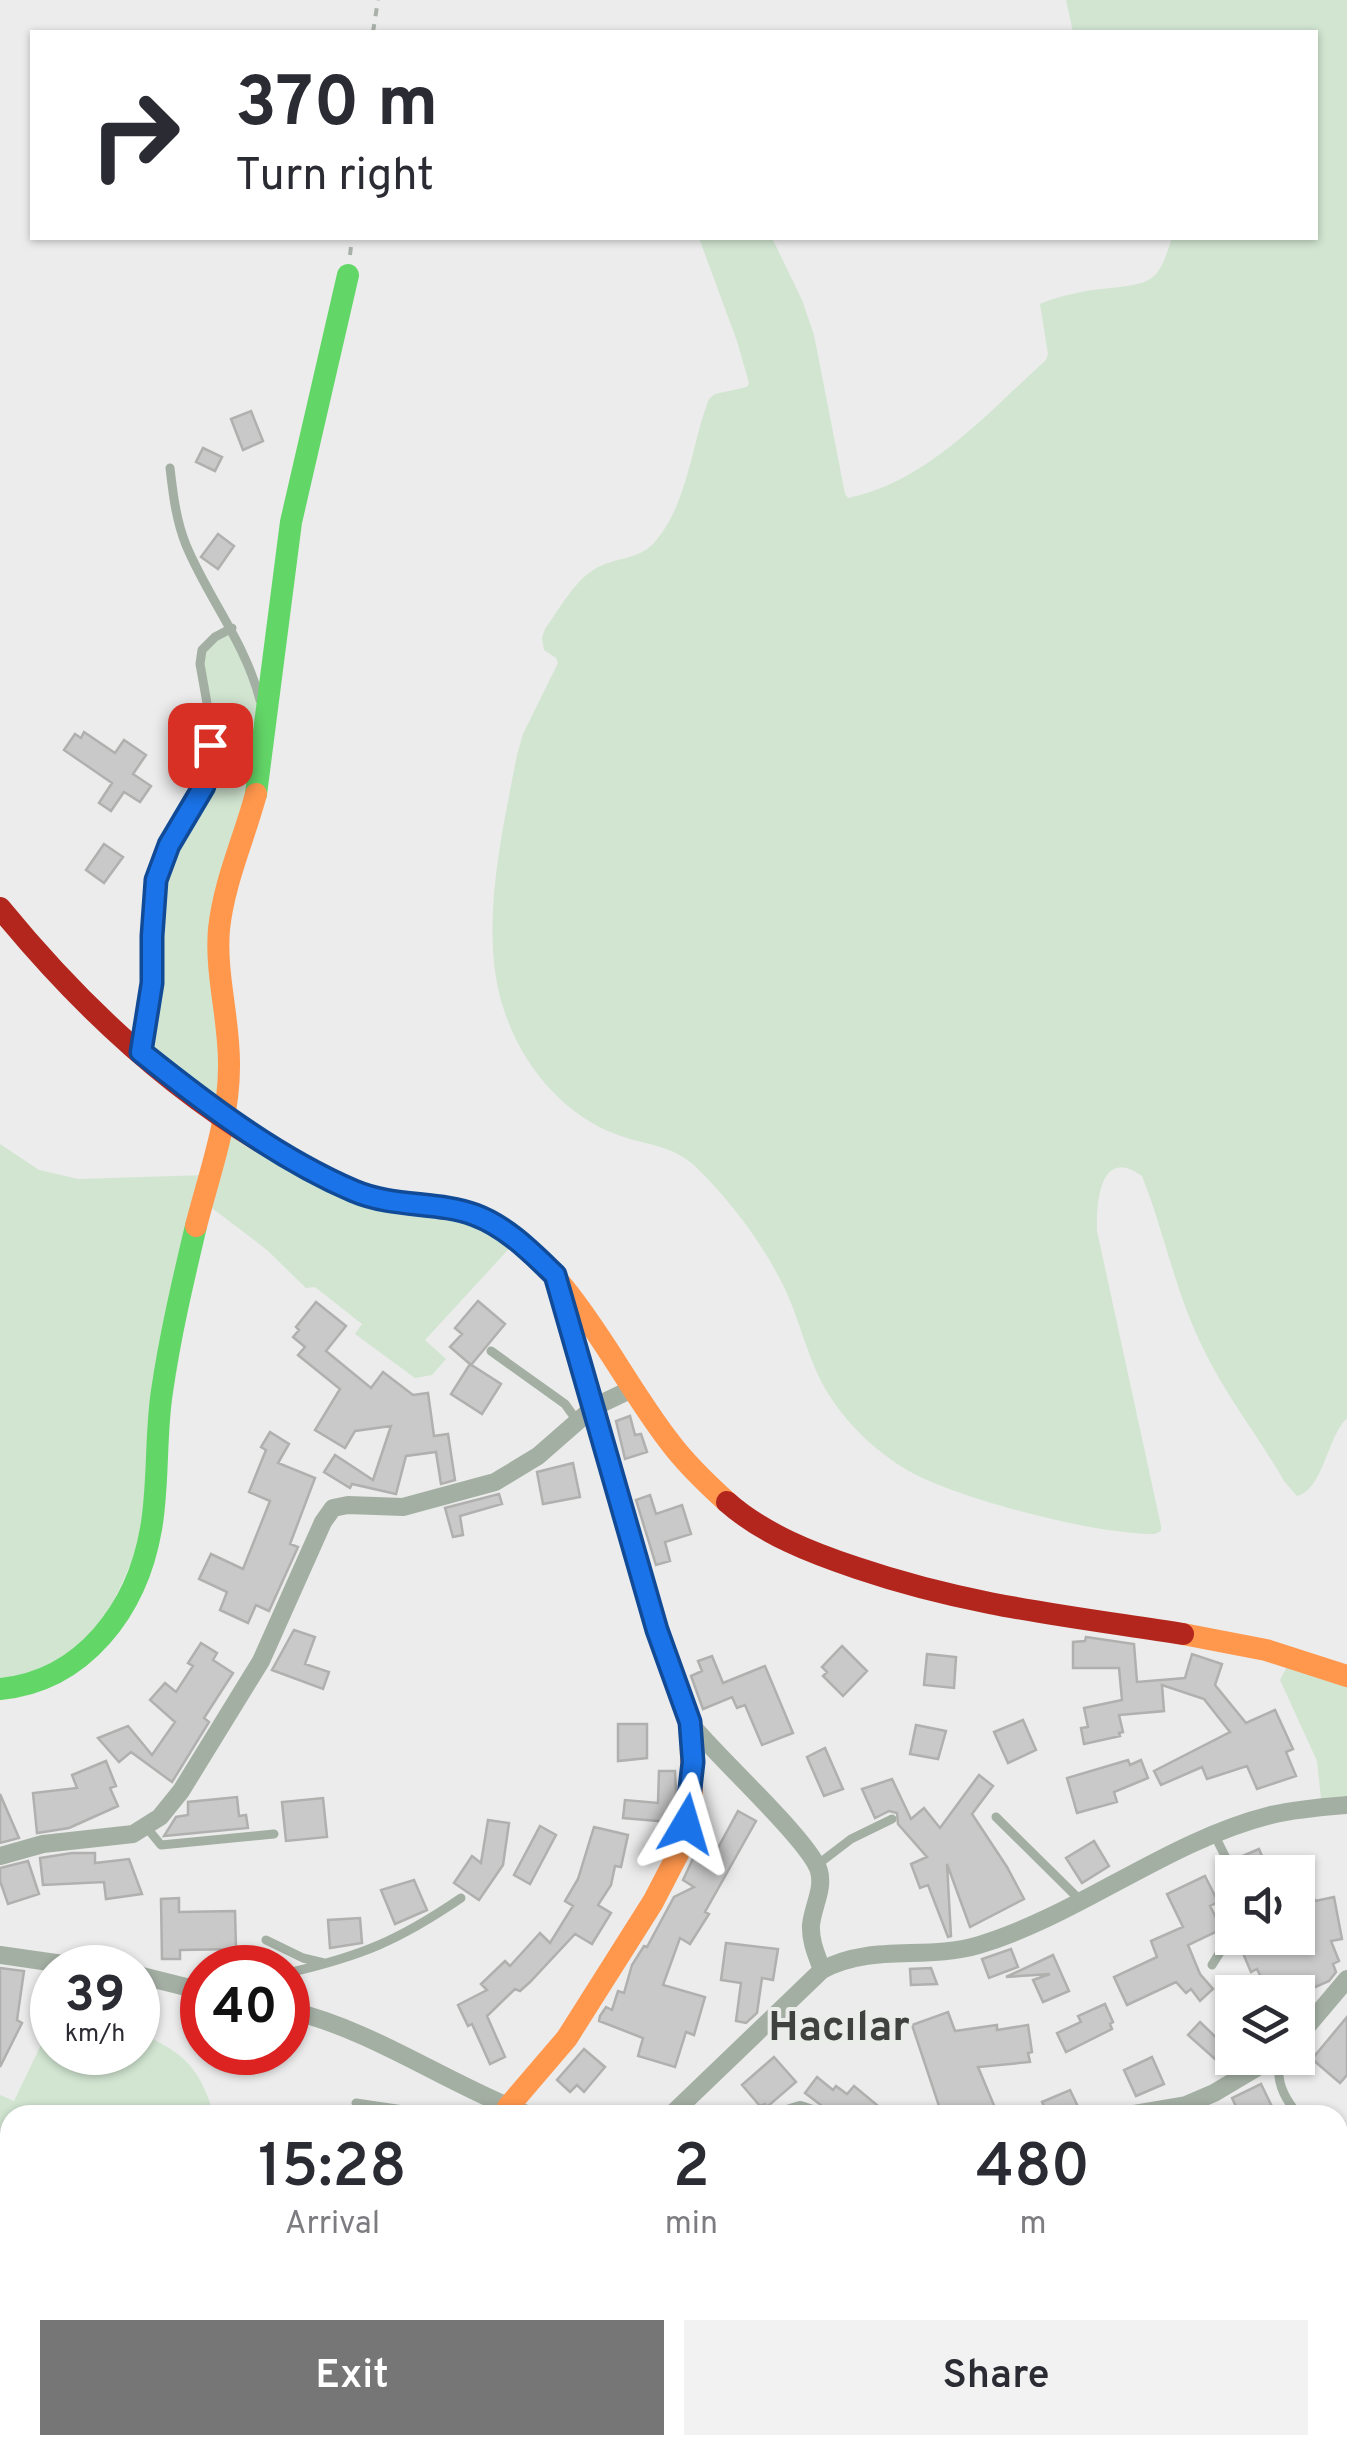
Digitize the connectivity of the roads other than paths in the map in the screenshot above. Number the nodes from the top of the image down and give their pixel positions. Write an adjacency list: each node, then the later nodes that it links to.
1 (348, 275): 4 (street)
2 (170, 468): 3 (lane)
3 (232, 628): 4 (lane); 6 (lane)
4 (266, 722): 7 (street)
5 (0, 908): 6 (street)
6 (141, 1052): 7 (street)
7 (223, 1114): 8 (street); 13 (street)
8 (555, 1275): 10 (street); 11 (street)
9 (491, 1351): 11 (lane)
10 (634, 1388): 11 (street); 12 (street)
11 (586, 1414): 14 (street); 18 (street)
12 (1347, 1676)
13 (0, 1689)
14 (690, 1722): 23 (street); 42 (street)
15 (1347, 1805): 20 (street)
16 (996, 1817): 25 (lane)
17 (892, 1819): 23 (lane)
18 (147, 1828): 19 (lane); 22 (street)
19 (274, 1834)
20 (1215, 1836): 21 (lane); 25 (street)
21 (1225, 1855)
22 (0, 1856)
23 (818, 1865): 33 (street)
24 (461, 1898): 30 (lane)
25 (1082, 1902): 33 (street)
26 (266, 1940): 30 (lane)
27 (0, 1955): 29 (street)
28 (1218, 1955): 31 (lane)
29 (30, 1959)
30 (327, 1964): 32 (lane)
31 (1212, 1965)
32 (310, 1968)
33 (822, 1970): 43 (street)
34 (1347, 1979): 35 (street)
35 (1315, 2017)
36 (310, 2018): 41 (street)
37 (1244, 2075): 44 (street)
38 (1278, 2075): 45 (lane)
39 (356, 2102): 40 (lane)
40 (374, 2105)
41 (505, 2105)
42 (523, 2105)
43 (680, 2105)
44 (1194, 2105)
45 (1293, 2105)

